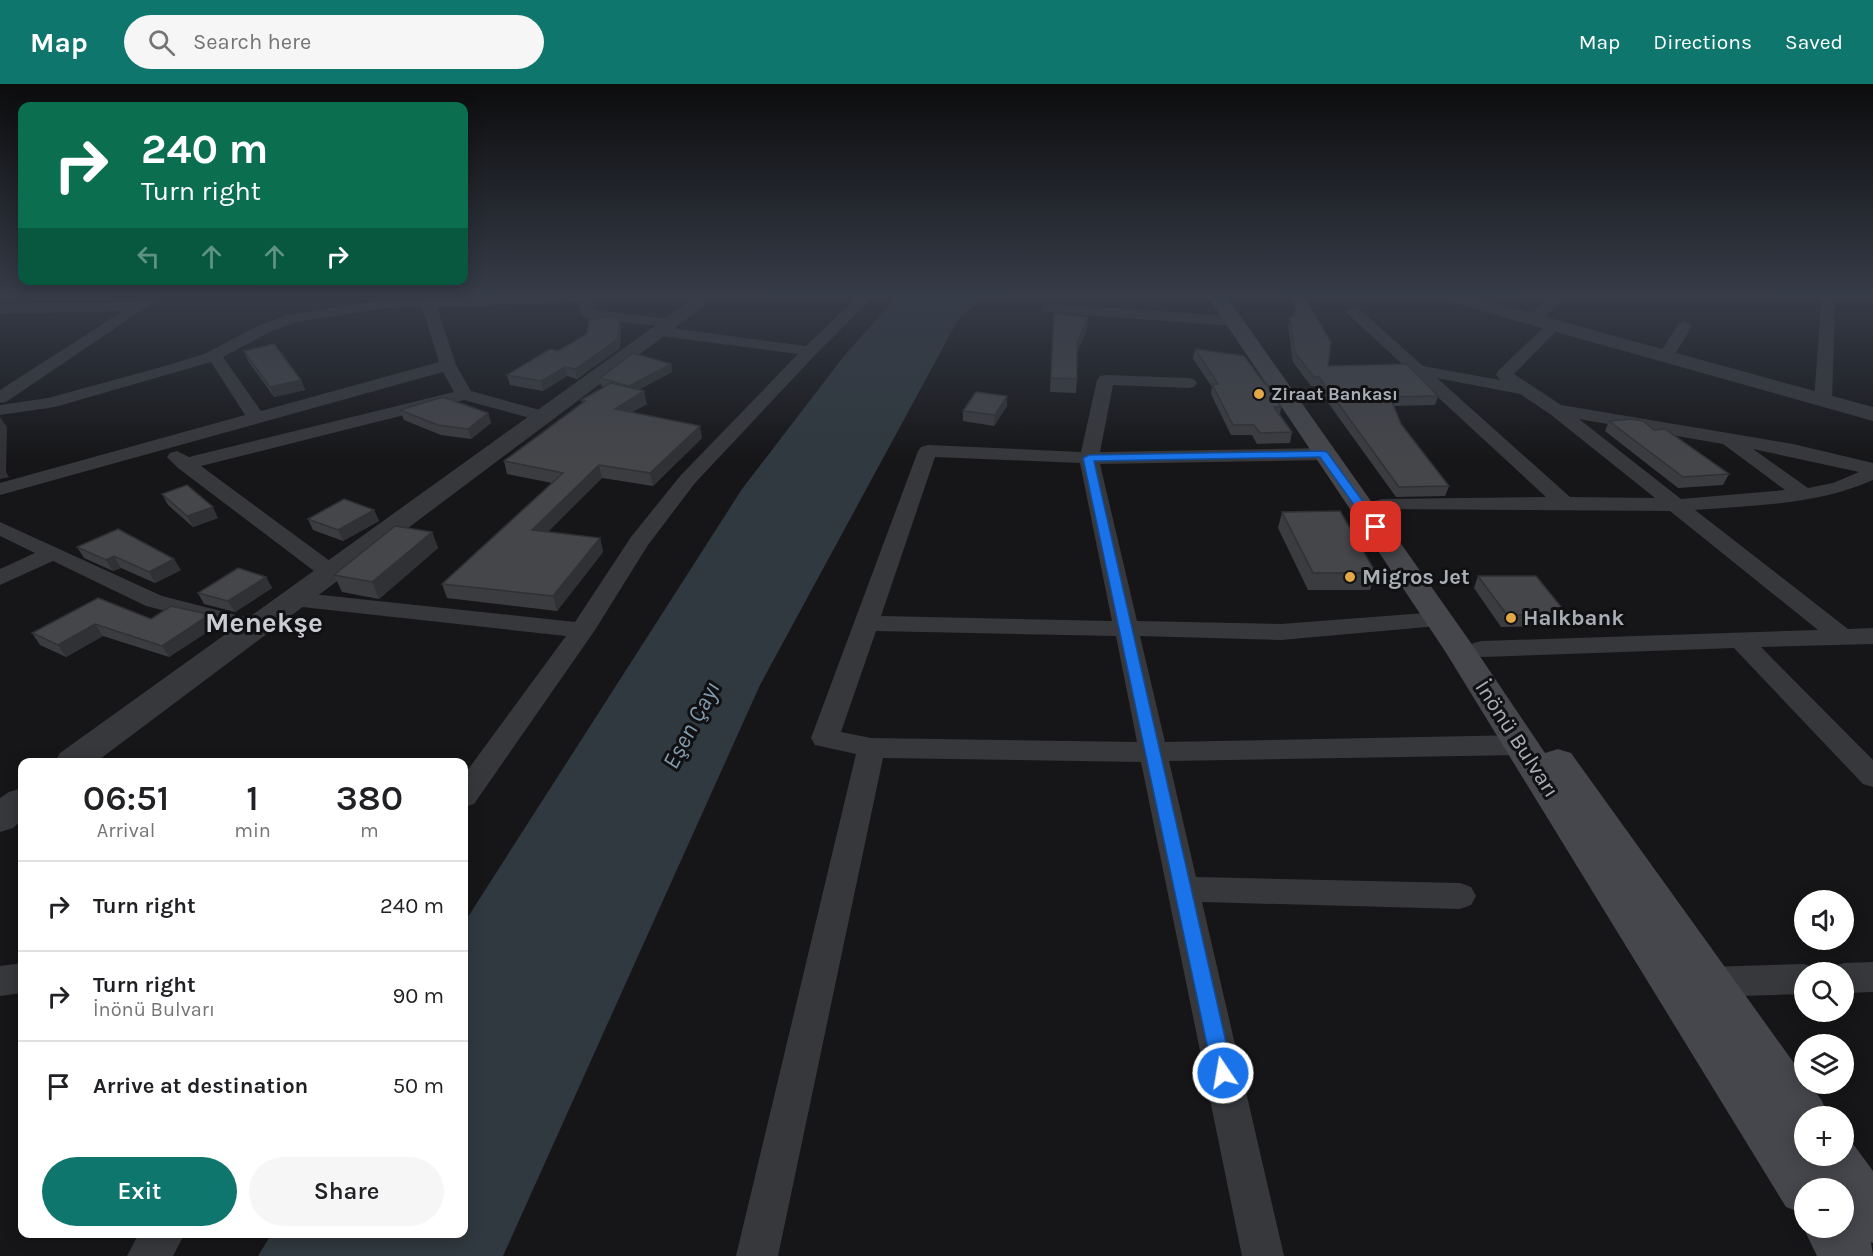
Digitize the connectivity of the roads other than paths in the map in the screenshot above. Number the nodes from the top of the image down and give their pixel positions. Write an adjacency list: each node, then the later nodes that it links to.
1 (810, 351): 48 (street)
2 (73, 352): 17 (street)
3 (220, 352): 12 (street)
4 (444, 352): 14 (street)
5 (633, 352): 26 (street)
6 (1263, 352): 30 (main road, İnönü Bulvarı)
7 (1399, 352): 15 (street)
8 (1527, 352): 19 (street)
9 (1650, 352): 13 (street)
10 (1669, 352): 13 (street)
11 (1826, 352): 22 (street)
12 (214, 355): 23 (street); 27 (street)
13 (1666, 356): 22 (street)
14 (448, 365): 20 (street); 27 (street)
15 (1420, 370): 19 (street); 36 (street)
16 (0, 375): 17 (street)
17 (29, 381): 21 (street)
18 (1188, 383): 31 (street)
19 (1525, 390): 24 (street)
20 (464, 395): 26 (street); 32 (street)
21 (0, 398)
22 (1823, 400): 25 (street)
23 (0, 410)
24 (1556, 410): 28 (street); 38 (street)
25 (1873, 414)
26 (545, 417): 41 (street)
27 (256, 418): 29 (street)
28 (1726, 438): 33 (street); 35 (street)
29 (163, 444): 32 (street); 34 (street)
30 (1332, 454): 31 (street); 37 (main road, İnönü Bulvarı); 44 (main road, İnönü Bulvarı)
31 (1089, 458): 45 (street); 47 (street)
32 (184, 464): 41 (street)
33 (1873, 471): 35 (street)
34 (0, 489)
35 (1804, 495): 38 (street)
36 (1565, 503): 37 (street); 38 (street)
37 (1382, 505): 52 (main road, İnönü Bulvarı)
38 (1678, 505): 50 (street)
39 (0, 528): 40 (street)
40 (53, 554): 42 (street); 46 (street)
41 (330, 572): 43 (street)
42 (0, 578)
43 (293, 599): 46 (street); 48 (street)
44 (1438, 619): 47 (street); 52 (main road, İnönü Bulvarı)
45 (868, 623): 47 (street); 54 (street)
46 (255, 627): 56 (street)
47 (1125, 629): 55 (street)
48 (583, 630): 58 (street)
49 (1873, 636): 50 (street)
50 (1842, 637): 51 (street)
51 (1741, 641): 52 (street); 57 (street)
52 (1471, 650): 53 (main road, İnönü Bulvarı); 68 (main road, İnönü Bulvarı)
53 (1523, 745): 55 (street); 71 (main road, İnönü Bulvarı)
54 (871, 748): 55 (street); 76 (street)
55 (1153, 752): 61 (street)
56 (77, 758)
57 (1873, 777)
58 (468, 790)
59 (18, 804): 60 (street)
60 (0, 818)
61 (1183, 889): 62 (street); 77 (street)
62 (1460, 896)
63 (1873, 977): 64 (street)
64 (1854, 978)
65 (18, 979): 67 (street)
66 (1794, 979): 68 (street)
67 (0, 981)
68 (1709, 982): 69 (main road, İnönü Bulvarı)
69 (1796, 1106)
70 (1838, 1166): 72 (main road)
71 (1799, 1178)
72 (1873, 1216)
73 (161, 1238): 75 (street)
74 (1837, 1238): 78 (main road)
75 (148, 1256)
76 (757, 1256)
77 (1263, 1256)
78 (1849, 1256)

